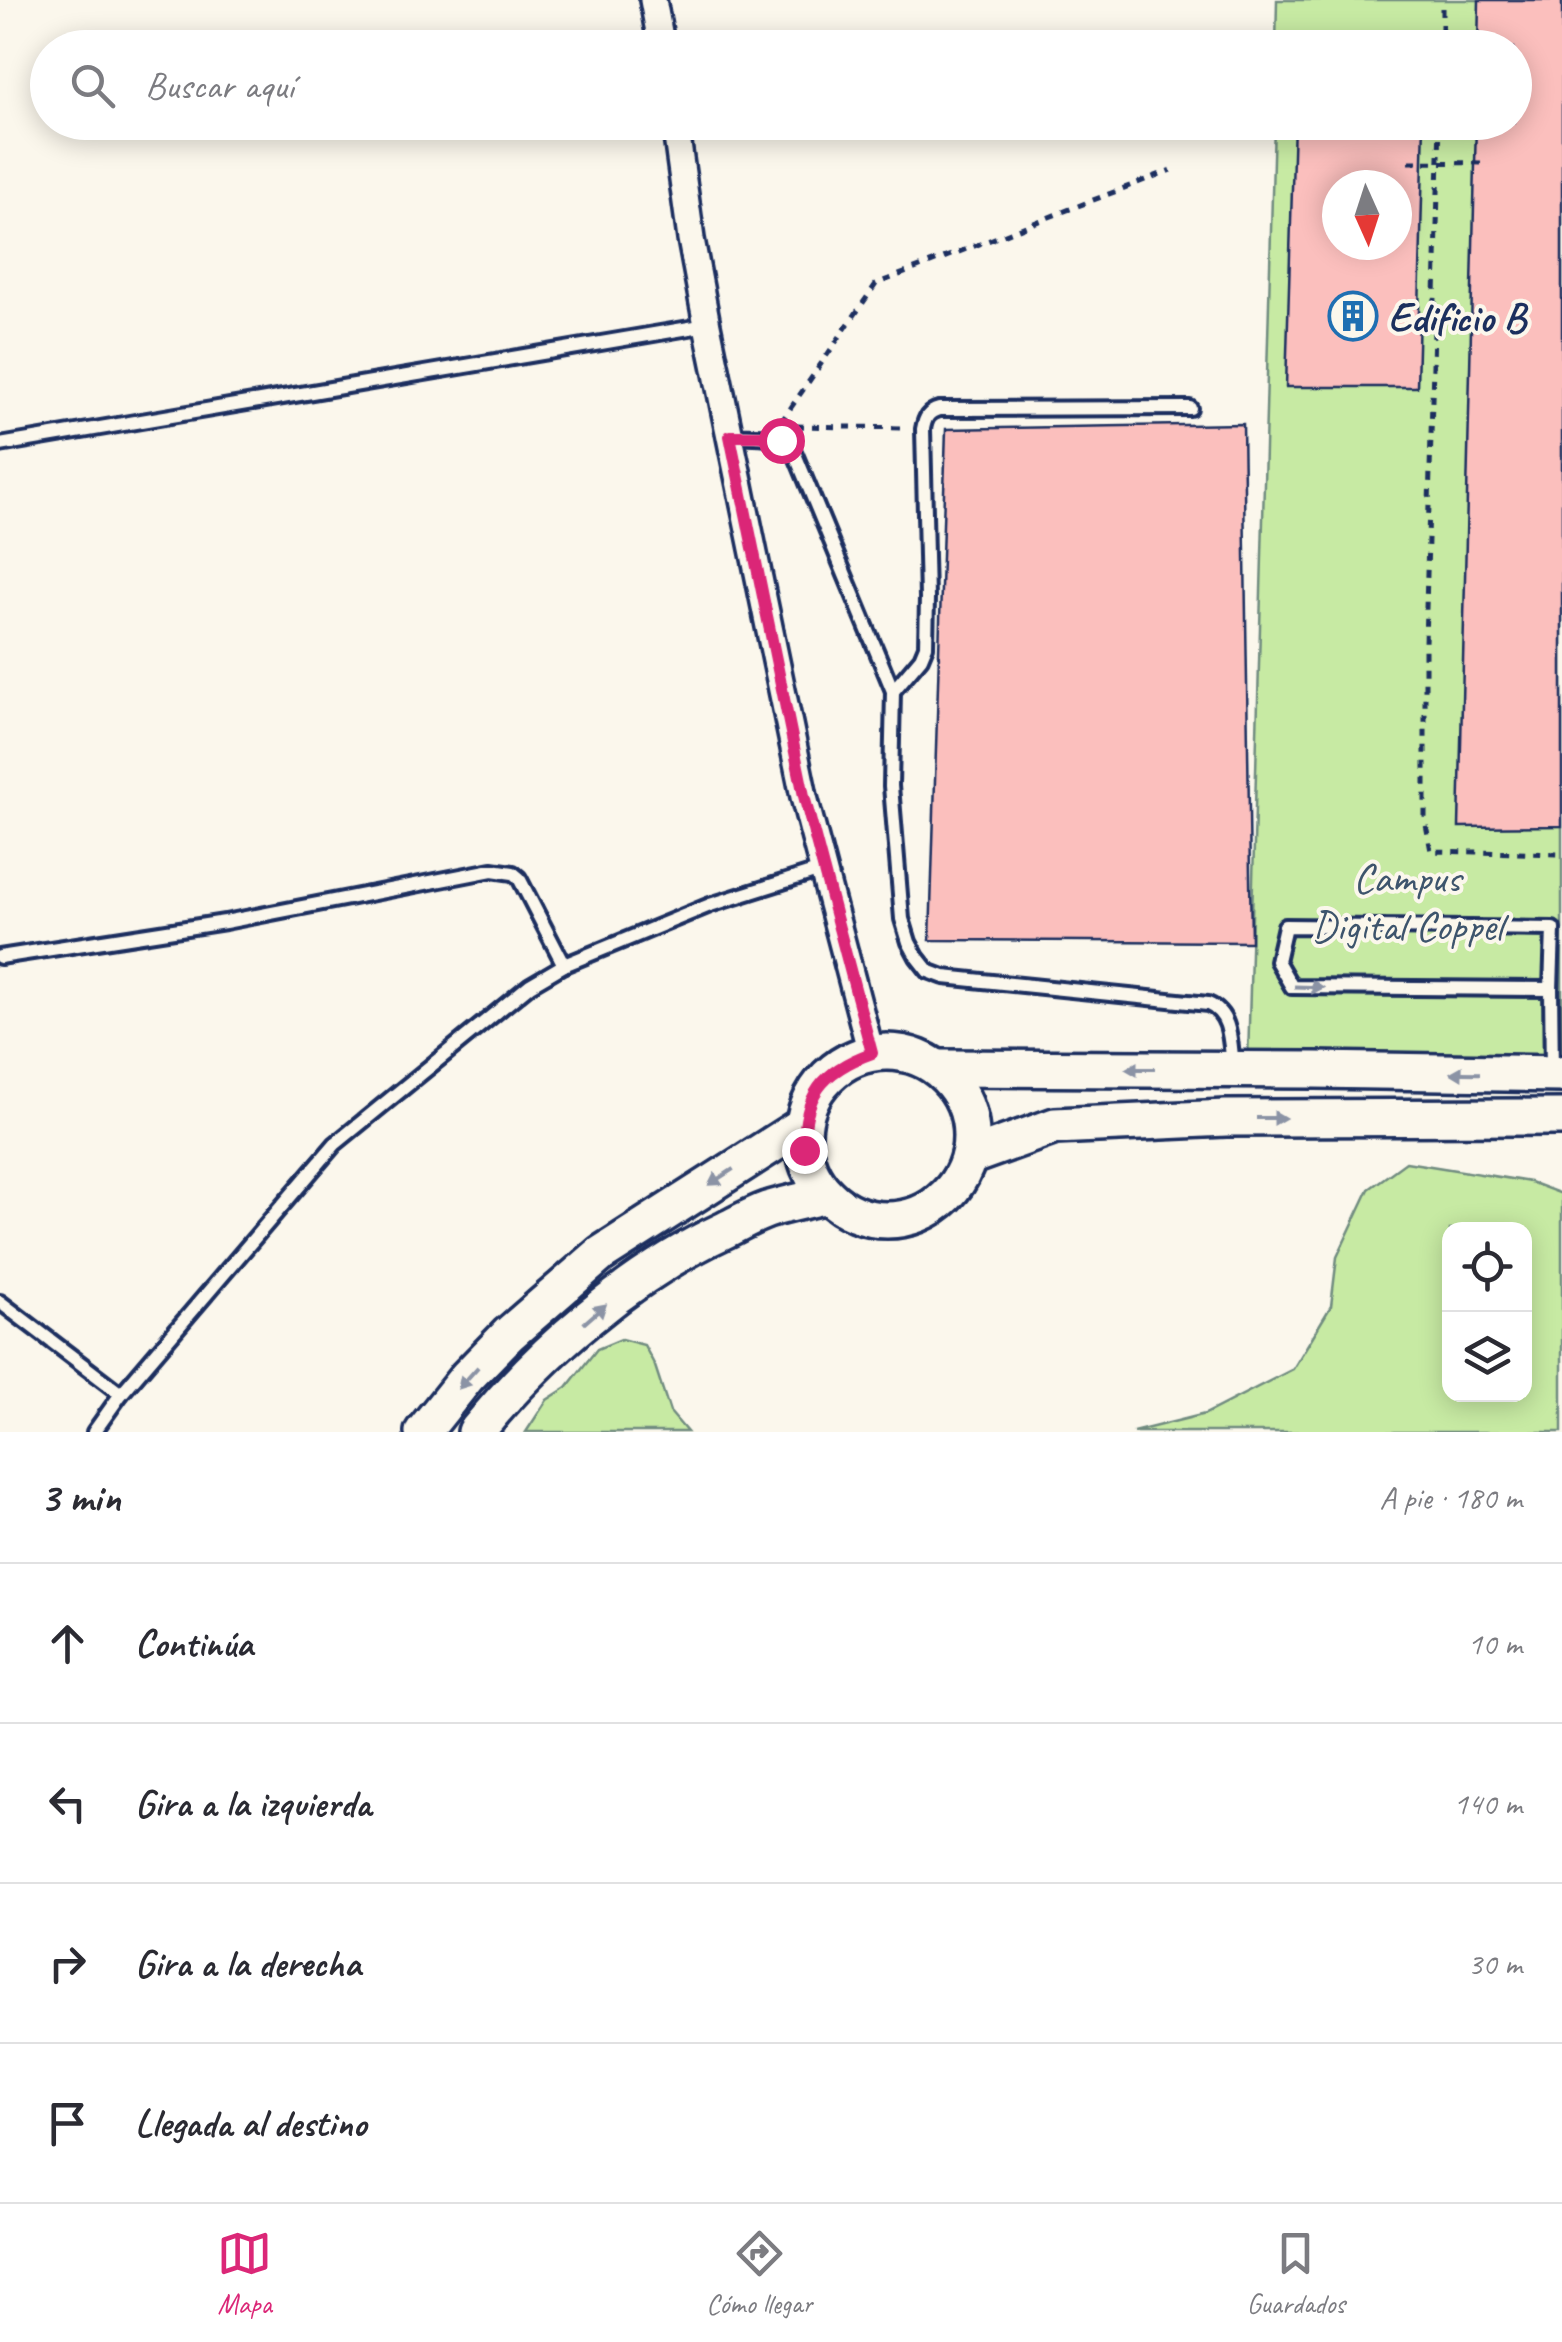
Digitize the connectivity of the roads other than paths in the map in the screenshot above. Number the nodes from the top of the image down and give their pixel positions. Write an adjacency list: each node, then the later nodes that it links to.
1 (652, 0): 2 (street)
2 (658, 30)
3 (677, 140): 4 (street)
4 (707, 325): 6 (street); 7 (lane)
5 (1190, 408): 8 (lane)
6 (730, 436): 8 (lane); 9 (street)
7 (0, 445)
8 (892, 691): 15 (lane)
9 (824, 869): 11 (lane); 13 (street)
10 (0, 957): 11 (lane)
11 (564, 965): 22 (lane)
12 (1551, 989): 12 (lane, one-way to 12); 16 (lane)
13 (872, 1053): 14 (main road); 18 (main road)
14 (938, 1068): 15 (main road, one-way to 14); 19 (main road)
15 (1234, 1069): 16 (main road, one-way to 15)
16 (1557, 1074)
17 (1562, 1117): 19 (main road, one-way to 17)
18 (804, 1124): 20 (main road); 24 (main road, one-way to 24)
19 (969, 1157): 20 (main road)
20 (827, 1194): 25 (main road, one-way to 20)
21 (0, 1302): 22 (lane)
22 (122, 1394): 23 (lane)
23 (94, 1432)
24 (423, 1432)
25 (476, 1432)

